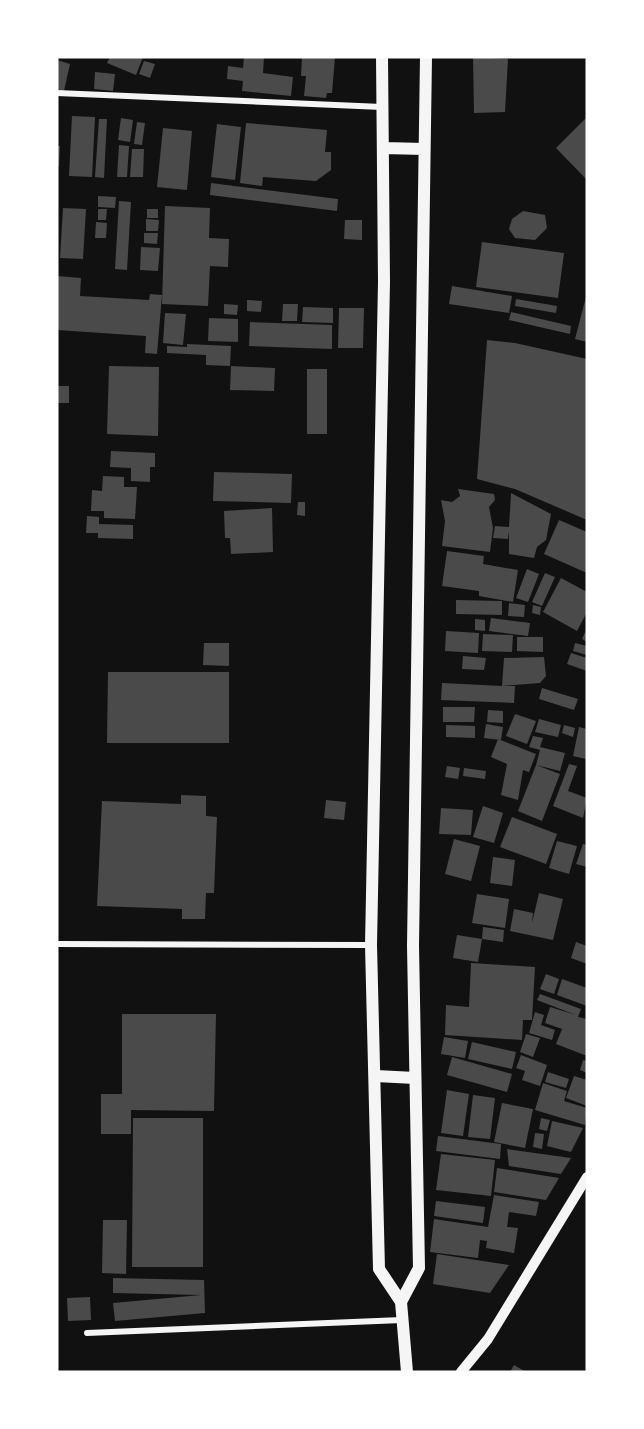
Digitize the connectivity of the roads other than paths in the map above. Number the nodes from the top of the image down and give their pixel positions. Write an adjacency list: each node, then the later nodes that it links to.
1 (382, 57): 4 (main road)
2 (426, 57): 6 (main road)
3 (57, 93): 4 (street)
4 (382, 107): 5 (main road)
5 (384, 148): 6 (main road); 8 (main road)
6 (424, 149): 10 (main road)
7 (57, 944): 8 (street)
8 (371, 945): 9 (main road)
9 (376, 1076): 10 (main road); 12 (main road)
10 (415, 1078): 12 (main road)
11 (587, 1177): 16 (street)
12 (401, 1302): 13 (main road)
13 (403, 1320): 14 (street); 15 (main road)
14 (87, 1333)
15 (407, 1372)
16 (461, 1372)

